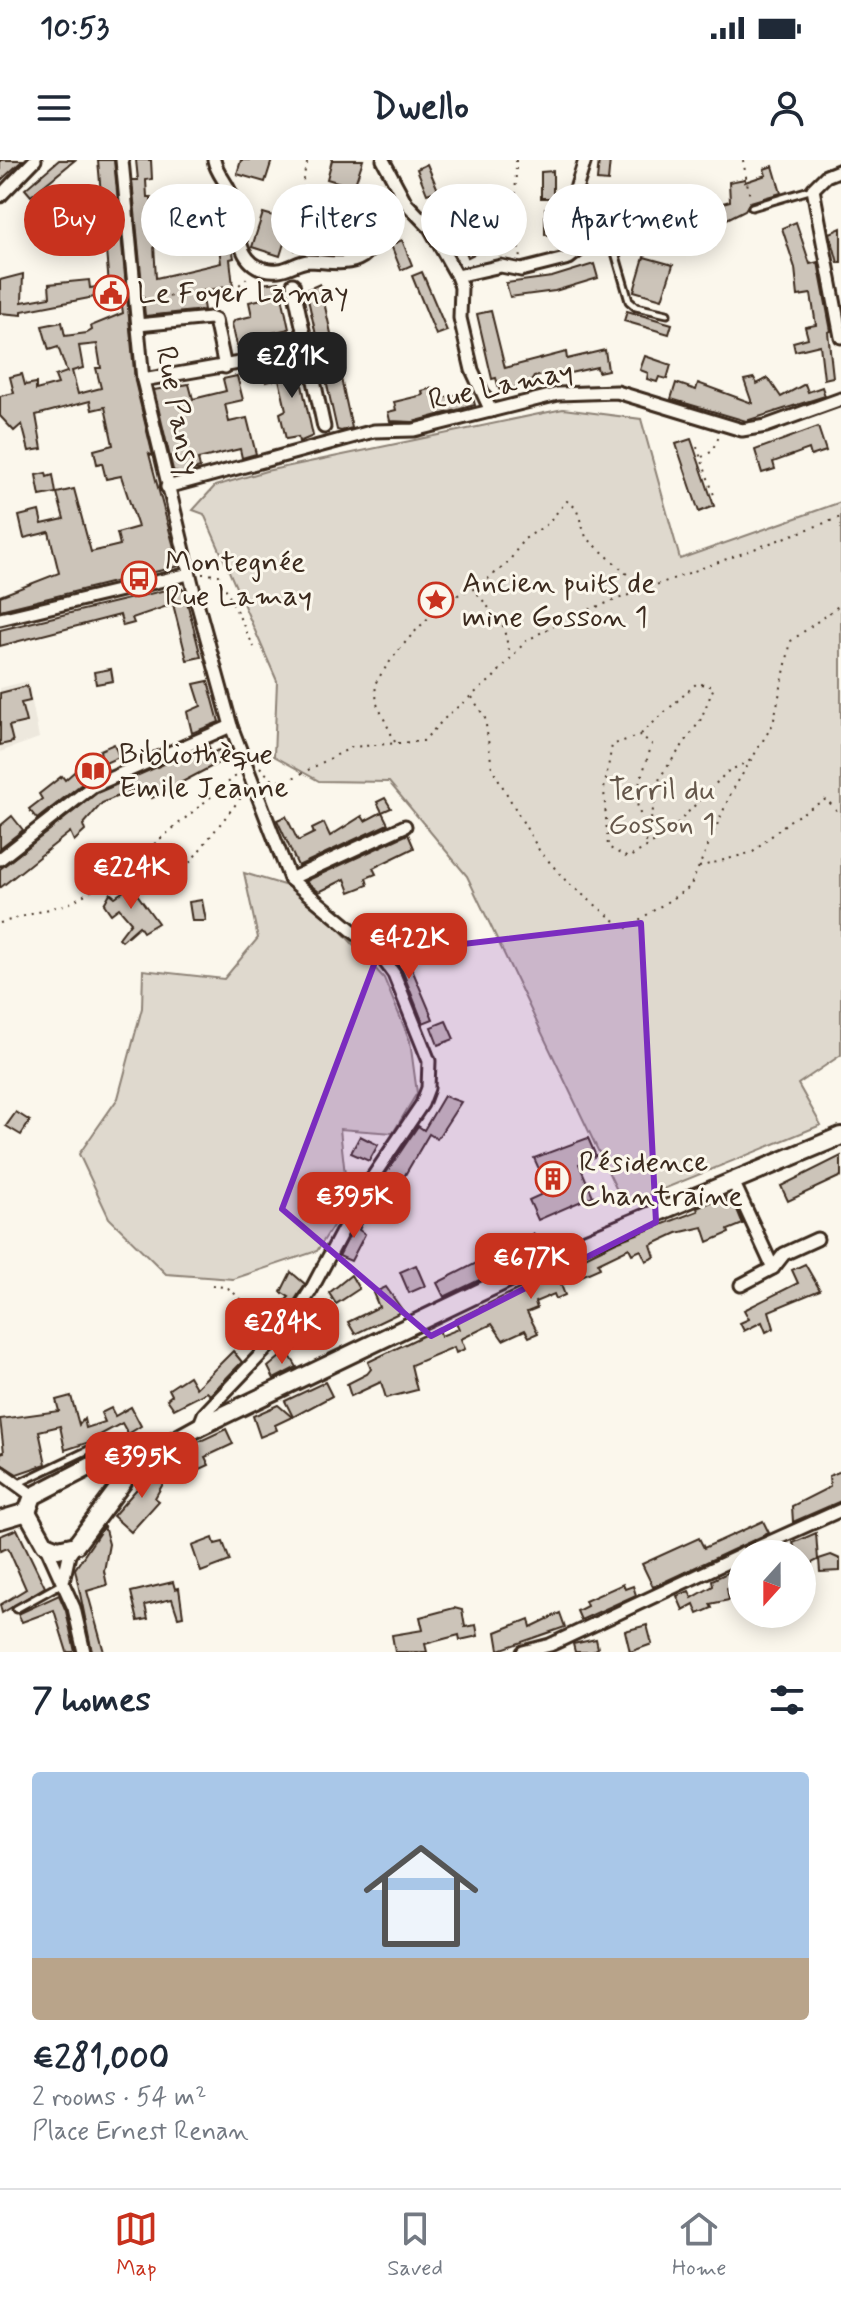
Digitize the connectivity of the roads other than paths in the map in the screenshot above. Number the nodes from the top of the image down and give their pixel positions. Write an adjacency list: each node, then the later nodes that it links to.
1 (35, 160): 10 (street)
2 (122, 160): 19 (street, Rue Pansy)
3 (214, 160): 13 (street)
4 (383, 160): 7 (street)
5 (585, 160): 8 (street)
6 (841, 170): 9 (street)
7 (395, 184)
8 (578, 184)
9 (813, 189): 12 (lane); 20 (street)
10 (0, 196)
11 (405, 201): 16 (street)
12 (752, 207)
13 (362, 256)
14 (572, 256): 16 (street)
15 (615, 256): 18 (lane)
16 (457, 276): 25 (street)
17 (293, 284): 21 (street)
18 (667, 314)
19 (138, 325): 22 (street); 23 (street, Rue Pansy)
20 (841, 337)
21 (307, 351): 22 (street); 26 (street)
22 (225, 367): 23 (street)
23 (143, 380): 27 (street, Rue Pansy)
24 (841, 399): 25 (street, Rue Lamay)
25 (491, 411): 27 (street, Rue Lamay)
26 (324, 427)
27 (167, 487): 28 (street, Rue Pansy)
28 (194, 574): 29 (street); 30 (street, Rue Pansy)
29 (0, 619)
30 (231, 726): 32 (street); 33 (street, Rue Pansy)
31 (405, 826): 33 (street)
32 (0, 859)
33 (290, 879): 39 (street)
34 (841, 1136): 35 (street)
35 (732, 1179): 37 (street); 39 (street)
36 (817, 1239): 37 (street)
37 (773, 1268): 38 (street)
38 (741, 1285)
39 (194, 1430): 41 (street)
40 (103, 1443): 43 (lane)
41 (123, 1469): 44 (street); 49 (street)
42 (0, 1472): 43 (street)
43 (18, 1484): 44 (street)
44 (30, 1504): 46 (street); 48 (street)
45 (841, 1510): 47 (street)
46 (0, 1520)
47 (774, 1540)
48 (45, 1544): 49 (street); 51 (street)
49 (76, 1545): 51 (street)
50 (728, 1561): 54 (street)
51 (63, 1582): 52 (lane); 53 (street)
52 (16, 1609)
53 (84, 1652)
54 (523, 1652)

